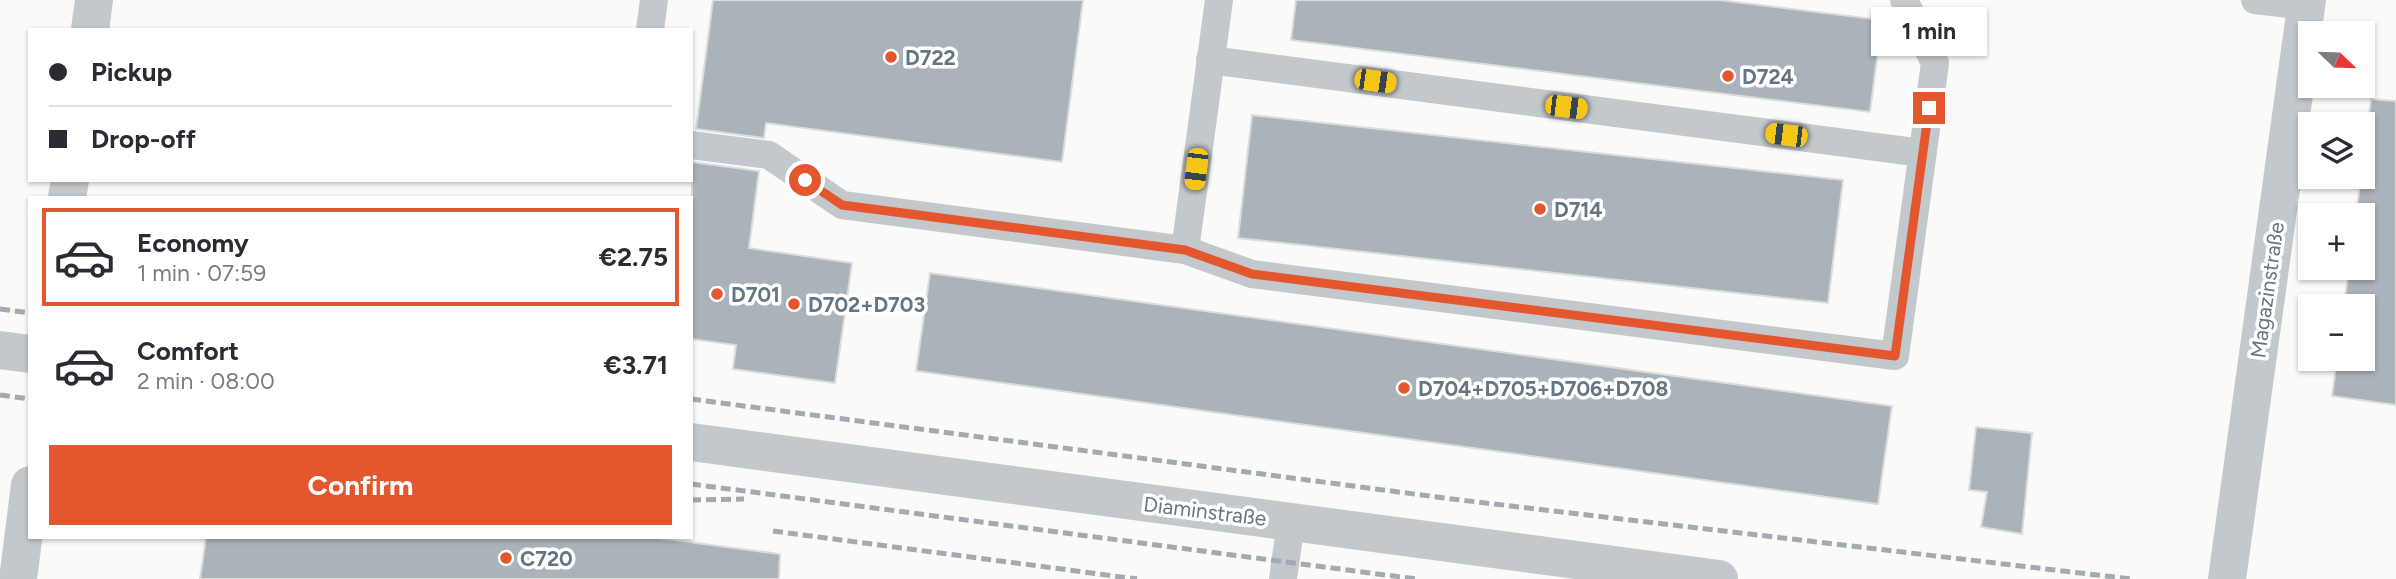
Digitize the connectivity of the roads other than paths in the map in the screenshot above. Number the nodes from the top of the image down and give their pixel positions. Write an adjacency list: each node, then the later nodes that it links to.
1 (94, 0): 7 (street)
2 (654, 0): 8 (lane)
3 (1219, 0): 9 (lane)
4 (1904, 0): 11 (lane)
5 (2255, 0): 6 (lane)
6 (2307, 3): 21 (street, Magazinstraße)
7 (90, 28)
8 (650, 28)
9 (1210, 60): 11 (lane); 12 (lane)
10 (693, 145): 12 (lane)
11 (1922, 153): 12 (lane)
12 (1185, 250)
13 (0, 350): 14 (street)
14 (28, 354)
15 (693, 442): 17 (street, Diaminstraße)
16 (28, 501): 19 (street)
17 (1291, 522): 18 (street, Diaminstraße); 20 (lane)
18 (1696, 577)
19 (18, 579)
20 (1283, 579)
21 (2227, 579)

